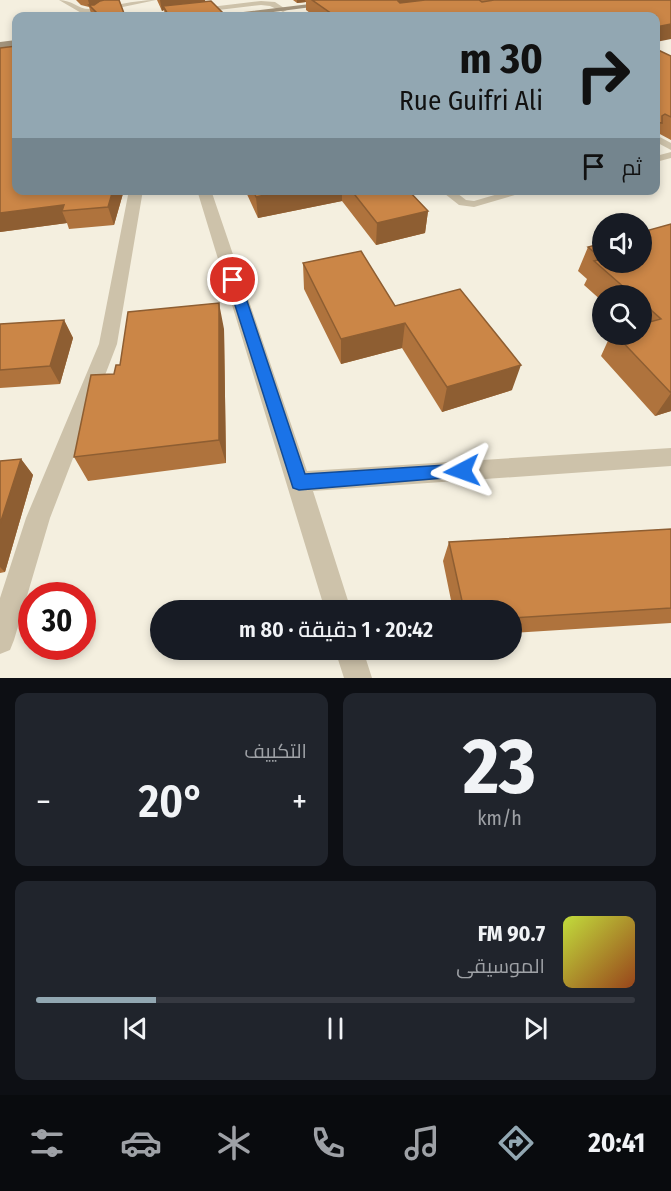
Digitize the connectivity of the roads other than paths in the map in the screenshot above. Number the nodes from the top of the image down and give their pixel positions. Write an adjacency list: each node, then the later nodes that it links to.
1 (63, 0): 6 (street)
2 (152, 0): 6 (street)
3 (362, 0): 5 (street)
4 (373, 4): 9 (street)
5 (283, 10): 7 (street); 8 (street)
6 (86, 12)
7 (186, 12)
8 (264, 12)
9 (308, 12)
10 (135, 195): 17 (street)
11 (206, 195): 15 (street)
12 (452, 195): 13 (lane)
13 (508, 195)
14 (671, 457): 15 (street)
15 (299, 482): 16 (street)
16 (335, 600)
17 (0, 640)
18 (353, 660): 19 (street)
19 (358, 678)

